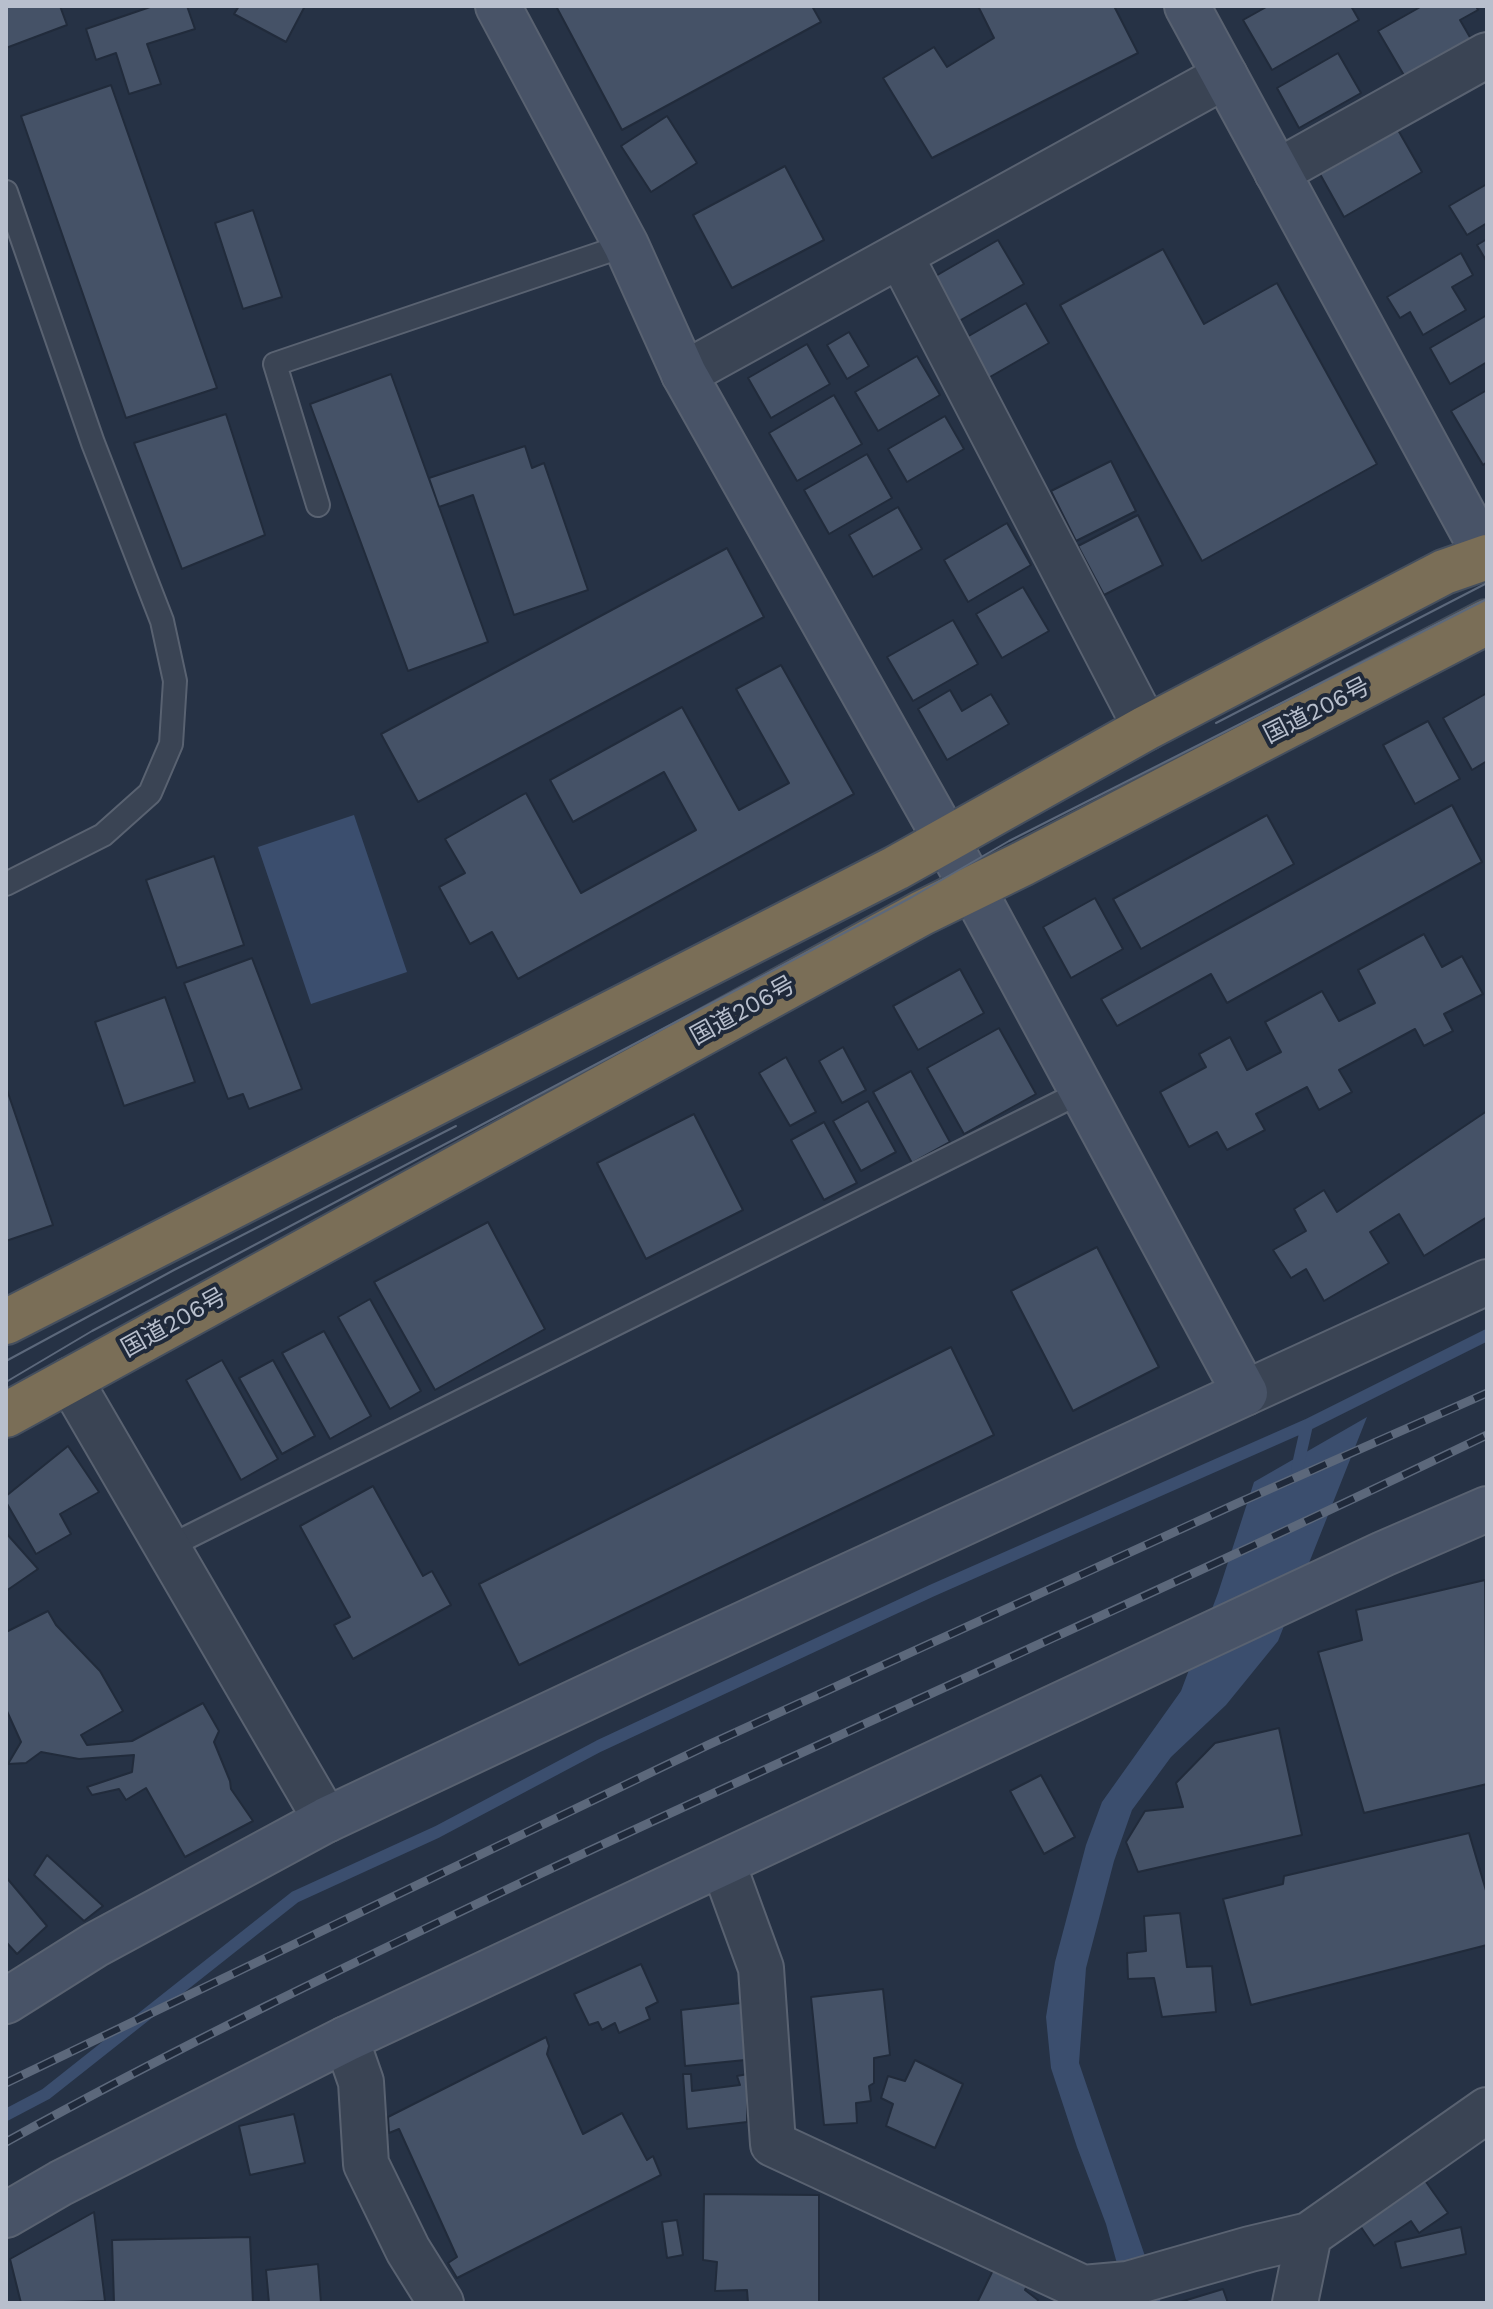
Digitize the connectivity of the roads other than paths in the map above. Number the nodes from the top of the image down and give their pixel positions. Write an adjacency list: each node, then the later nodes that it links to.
1 (498, 6): 7 (street)
2 (1187, 6): 4 (street)
3 (1487, 55): 5 (street)
4 (1225, 76): 5 (street); 8 (street)
5 (1277, 172): 11 (street)
6 (6, 192): 15 (lane)
7 (626, 245): 9 (street); 10 (lane)
8 (900, 255): 9 (street); 13 (street)
9 (684, 374): 14 (street)
10 (318, 505)
11 (1487, 558): 13 (highway)
12 (1487, 622): 16 (highway, 国道206号)
13 (1146, 728): 14 (highway)
14 (947, 841): 16 (street); 19 (highway)
15 (6, 884)
16 (972, 889): 17 (street); 20 (highway, 国道206号)
17 (1081, 1092): 21 (street); 24 (lane)
18 (1487, 1282): 21 (street)
19 (6, 1322)
20 (70, 1380): 22 (highway, 国道206号); 24 (street)
21 (1245, 1393): 25 (street)
22 (6, 1415)
23 (1487, 1509): 26 (street)
24 (168, 1547): 25 (street)
25 (326, 1820): 27 (street)
26 (723, 1864): 28 (street); 31 (street)
27 (6, 2001)
28 (346, 2039): 30 (street); 32 (street)
29 (1487, 2110): 31 (street)
30 (6, 2215)
31 (1309, 2235): 33 (street)
32 (441, 2303)
33 (1295, 2303)

